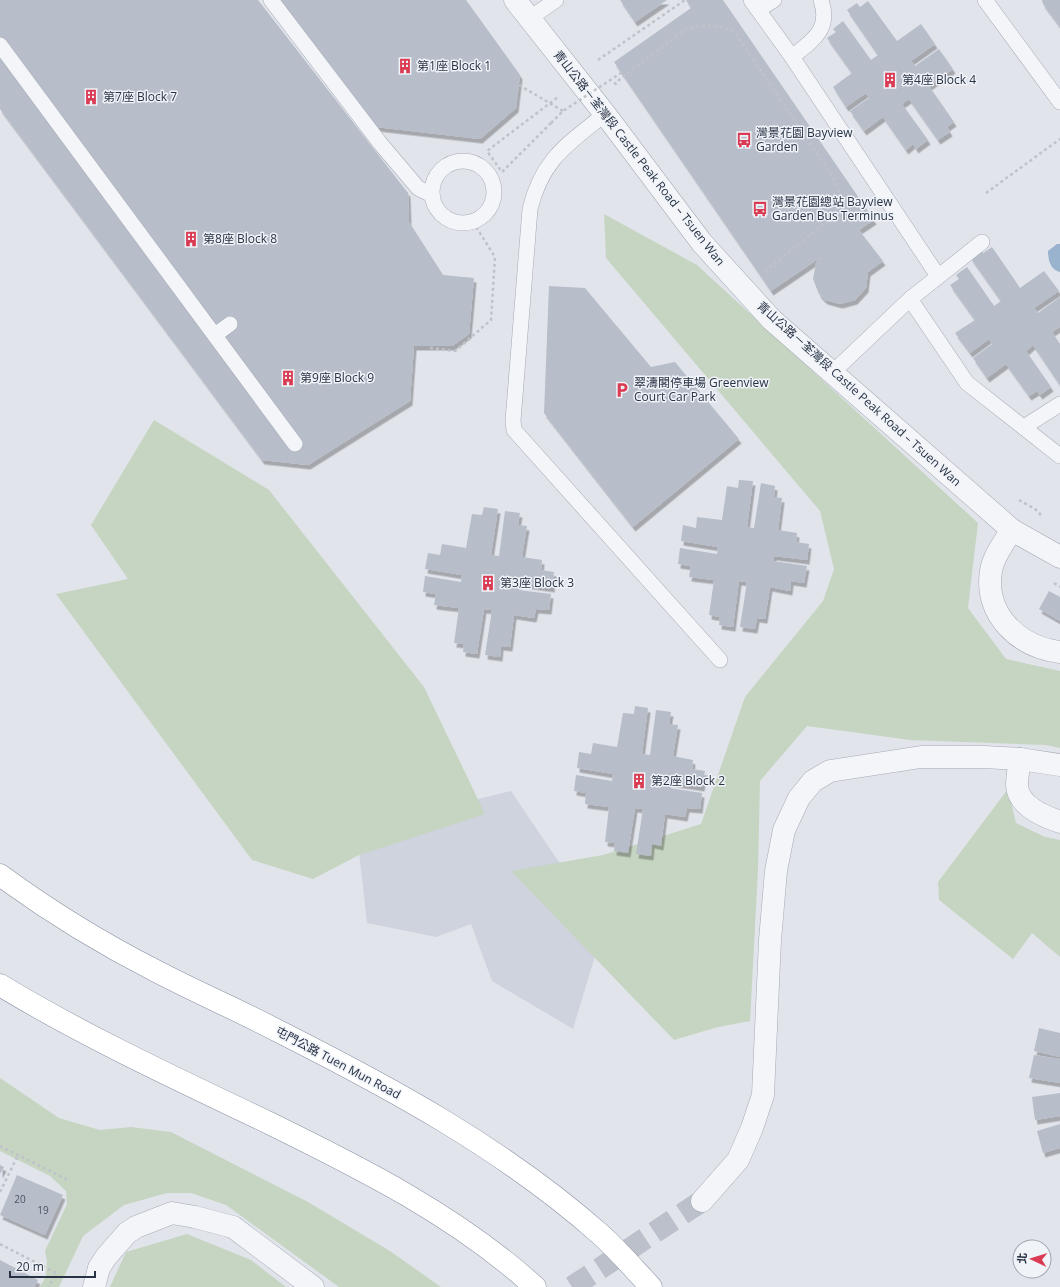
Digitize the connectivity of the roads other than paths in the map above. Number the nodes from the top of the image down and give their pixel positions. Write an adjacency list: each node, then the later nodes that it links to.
1 (271, 0): 13 (lane)
2 (515, 0): 8 (street, 青山公路－荃灣段 Castle Peak Road – Tsuen Wan)
3 (556, 0): 8 (lane)
4 (774, 0): 7 (lane)
5 (821, 0): 10 (lane)
6 (985, 0): 11 (lane)
7 (755, 5): 10 (lane)
8 (530, 18): 12 (street, 青山公路－荃灣段 Castle Peak Road – Tsuen Wan)
9 (0, 44): 18 (lane)
10 (792, 57): 15 (lane)
11 (1060, 102)
12 (605, 114): 19 (street, 青山公路－荃灣段 Castle Peak Road – Tsuen Wan); 27 (lane)
13 (432, 195): 13 (lane)
14 (982, 242): 15 (lane)
15 (938, 276): 16 (lane)
16 (910, 299): 19 (lane); 21 (lane)
17 (230, 324): 18 (lane)
18 (215, 336): 22 (lane)
19 (833, 372): 24 (street, 青山公路－荃灣段 Castle Peak Road – Tsuen Wan)
20 (1060, 404): 21 (lane)
21 (1024, 427): 23 (lane)
22 (295, 444)
23 (1059, 454)
24 (1012, 530): 25 (street, 青山公路－荃灣段 Castle Peak Road – Tsuen Wan); 26 (street)
25 (1060, 557)
26 (1060, 652)
27 (720, 660)
28 (1020, 759): 29 (street); 30 (street); 33 (street)
29 (1060, 765)
30 (1060, 822)
31 (0, 875): 37 (highway, 屯門公路 Tuen Mun Road)
32 (0, 985): 36 (highway)
33 (702, 1201)
34 (94, 1287): 35 (street)
35 (313, 1287)
36 (535, 1287)
37 (651, 1287)

